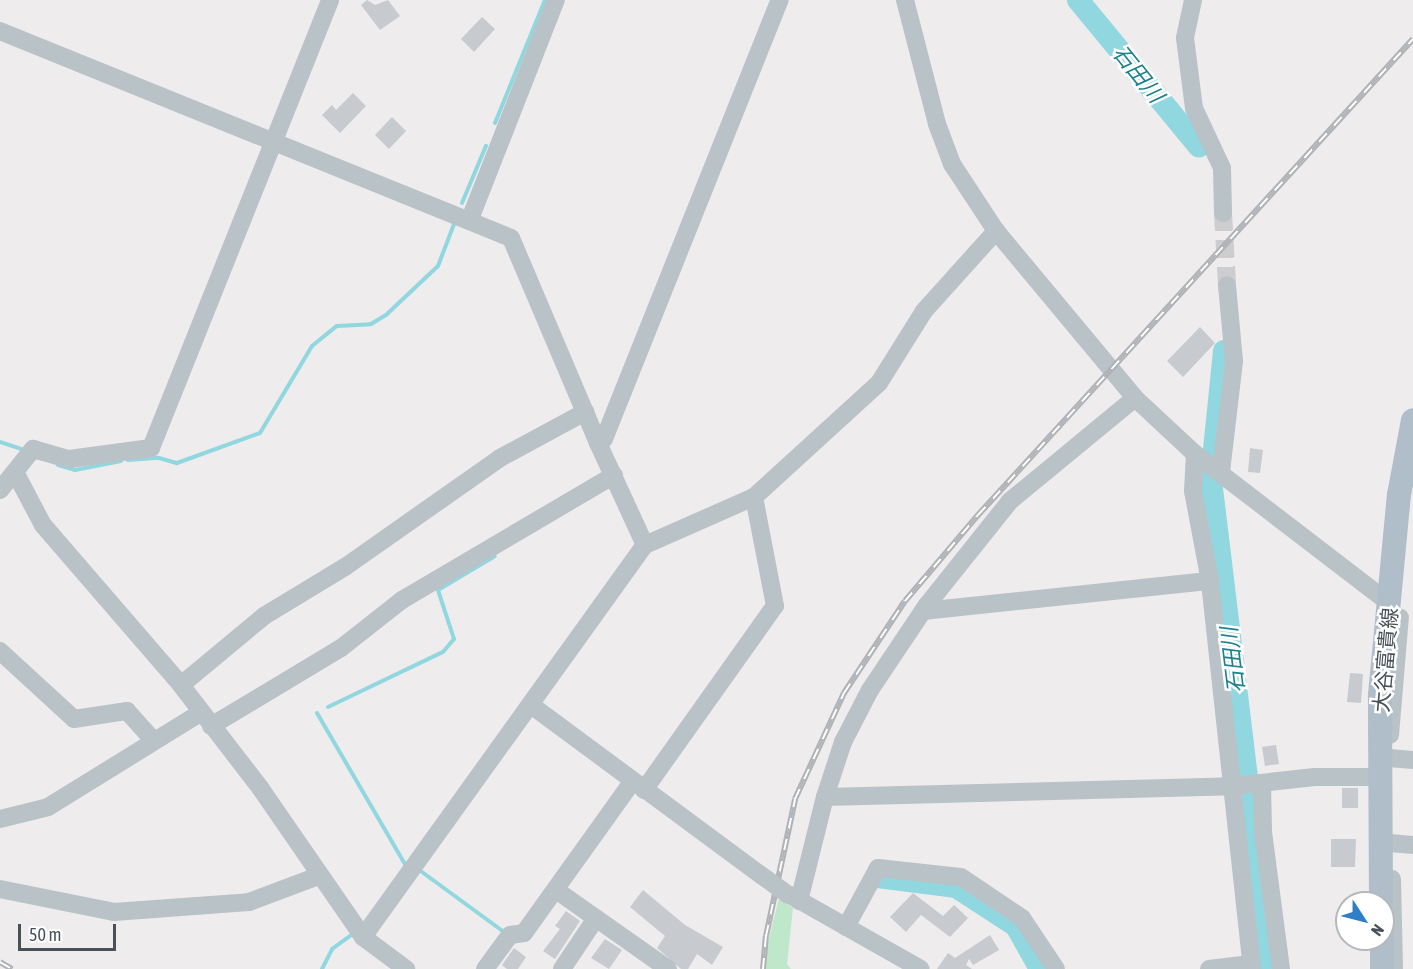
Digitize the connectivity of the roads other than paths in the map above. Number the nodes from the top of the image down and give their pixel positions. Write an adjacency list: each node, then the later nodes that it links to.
1 (330, 0): 7 (street)
2 (556, 0): 9 (street)
3 (780, 0): 15 (street)
4 (904, 0): 10 (street)
5 (1193, 0): 8 (street)
6 (0, 31): 7 (street)
7 (273, 141): 9 (street); 17 (street)
8 (1223, 213)
9 (470, 219): 13 (street)
10 (996, 231): 12 (street); 21 (street)
11 (1227, 285): 18 (street)
12 (1135, 398): 16 (street); 24 (street)
13 (585, 412): 15 (street); 27 (street)
14 (1413, 420): 25 (main road, 大谷富貴線)
15 (598, 443): 19 (street)
16 (1199, 457): 18 (street); 23 (street)
17 (15, 472): 20 (street); 27 (street)
18 (1221, 472): 25 (street)
19 (614, 475): 22 (street); 29 (street)
20 (0, 490)
21 (754, 497): 22 (street); 34 (street)
22 (645, 545): 28 (street)
23 (1210, 581): 24 (street); 35 (street)
24 (923, 611): 36 (street)
25 (1396, 621): 32 (main road, 大谷富貴線)
26 (0, 651): 30 (street)
27 (181, 685): 29 (street)
28 (531, 705): 34 (street); 47 (street)
29 (205, 720): 30 (street); 40 (street)
30 (152, 739): 37 (street)
31 (1413, 760): 32 (street)
32 (1383, 767): 33 (street); 38 (main road, 大谷富貴線)
33 (1259, 783): 35 (street); 57 (street)
34 (638, 786): 42 (street); 44 (street, bridge)
35 (1233, 786): 36 (street); 50 (street)
36 (825, 798): 44 (street)
37 (0, 819)
38 (1385, 842): 39 (street); 43 (main road, 大谷富貴線); 59 (street)
39 (1413, 845)
40 (318, 876): 41 (street); 47 (street)
41 (0, 889)
42 (556, 890): 45 (street); 52 (street)
43 (1382, 891)
44 (794, 898): 46 (street)
45 (596, 918): 49 (street); 53 (street)
46 (846, 927): 54 (street); 55 (street)
47 (363, 937): 51 (street)
48 (1382, 951): 58 (main road)
49 (660, 967)
50 (1251, 967): 56 (street)
51 (406, 969)
52 (485, 969)
53 (562, 969)
54 (921, 969)
55 (1056, 969)
56 (1209, 969)
57 (1281, 969)
58 (1382, 969)
59 (1394, 969)

